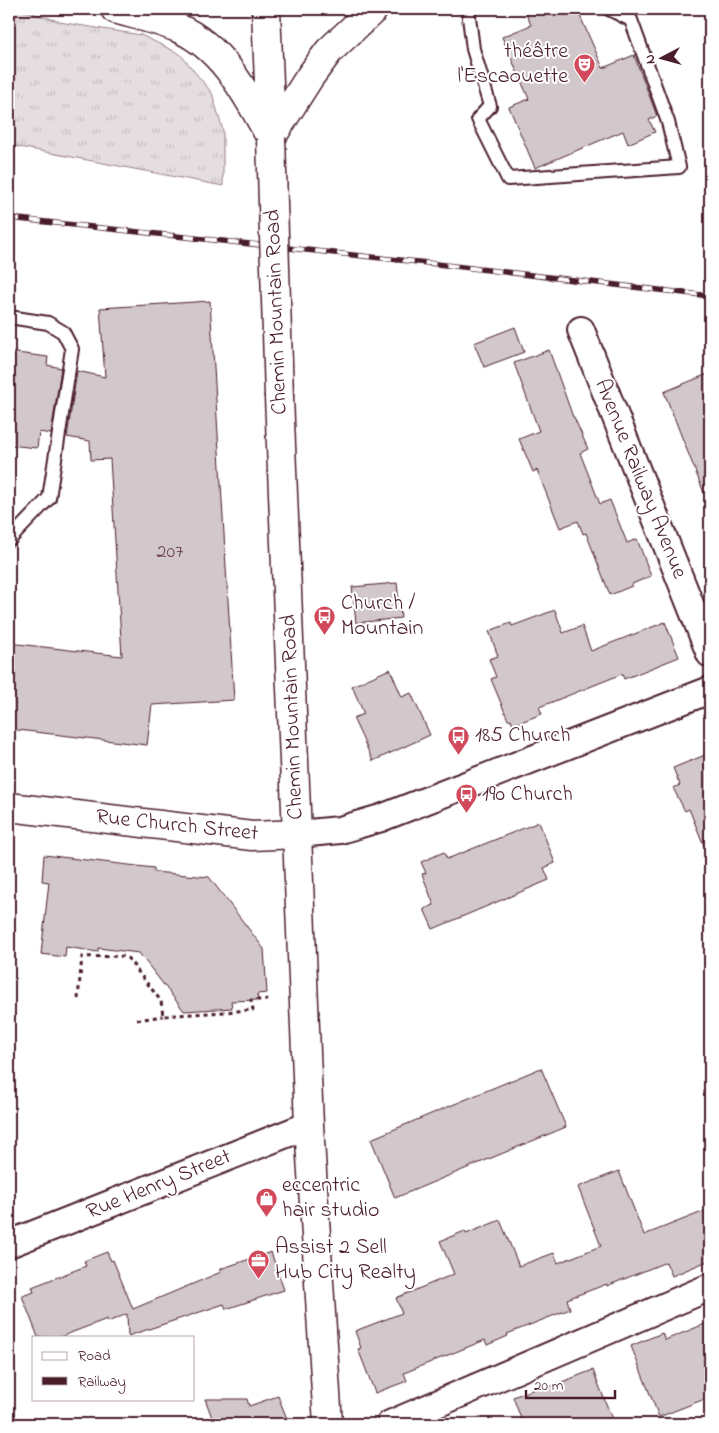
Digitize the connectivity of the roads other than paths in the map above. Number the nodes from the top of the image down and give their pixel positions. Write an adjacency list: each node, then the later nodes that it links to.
1 (115, 9): 6 (main road)
2 (266, 9): 6 (main road, Chemin Mountain Road)
3 (374, 9): 6 (main road)
4 (468, 9): 5 (lane)
5 (609, 9)
6 (271, 138): 13 (main road, Chemin Mountain Road, bridge)
7 (9, 316): 9 (lane)
8 (581, 330): 10 (street, Avenue Railway Avenue)
9 (9, 540)
10 (710, 654)
11 (710, 690): 13 (street, Rue Church Street)
12 (9, 811): 13 (main road, Rue Church Street)
13 (298, 834): 14 (main road, Chemin Mountain Road)
14 (309, 1125): 15 (street, Rue Henry Street); 17 (main road, Chemin Mountain Road)
15 (9, 1244)
16 (710, 1286): 18 (street)
17 (328, 1424)
18 (390, 1424)

